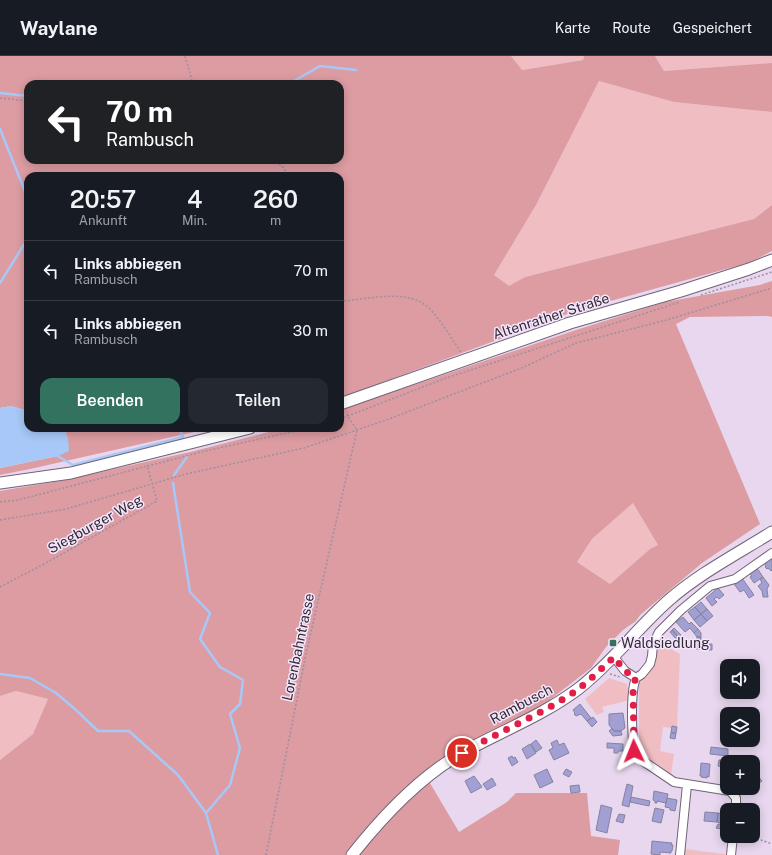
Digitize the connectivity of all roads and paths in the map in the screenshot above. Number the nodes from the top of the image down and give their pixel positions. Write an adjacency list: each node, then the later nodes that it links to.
1 (185, 56): 2 (path)
2 (192, 80)
3 (0, 98): 4 (path)
4 (24, 101)
5 (279, 164): 6 (path)
6 (286, 172)
7 (772, 260): 13 (street, Altenrather Straße)
8 (772, 272): 10 (path)
9 (772, 288): 17 (path)
10 (698, 296)
11 (344, 301): 13 (path)
12 (683, 301): 15 (path)
13 (467, 360): 14 (street, Altenrather Straße)
14 (344, 403)
15 (348, 417): 16 (path); 17 (path)
16 (344, 418)
17 (357, 430): 23 (path); 37 (path, Lorenbahntrasse)
18 (234, 432): 20 (street)
19 (290, 432): 21 (path)
20 (143, 454): 21 (path, Siegburger Weg); 22 (street)
21 (147, 466): 23 (path, Siegburger Weg); 24 (path)
22 (0, 483)
23 (153, 484): 25 (path); 28 (path, Siegburger Weg)
24 (0, 502)
25 (0, 520)
26 (772, 532): 29 (street, Rambusch)
27 (772, 553): 31 (street)
28 (0, 587)
29 (614, 657): 31 (street); 38 (street, Rambusch)
30 (605, 676): 31 (path)
31 (634, 682): 32 (street)
32 (687, 785): 33 (street); 39 (street)
33 (736, 803)
34 (760, 840): 36 (path)
35 (735, 843): 40 (street)
36 (772, 844)
37 (266, 855)
38 (352, 855)
39 (680, 855)
40 (731, 855)

